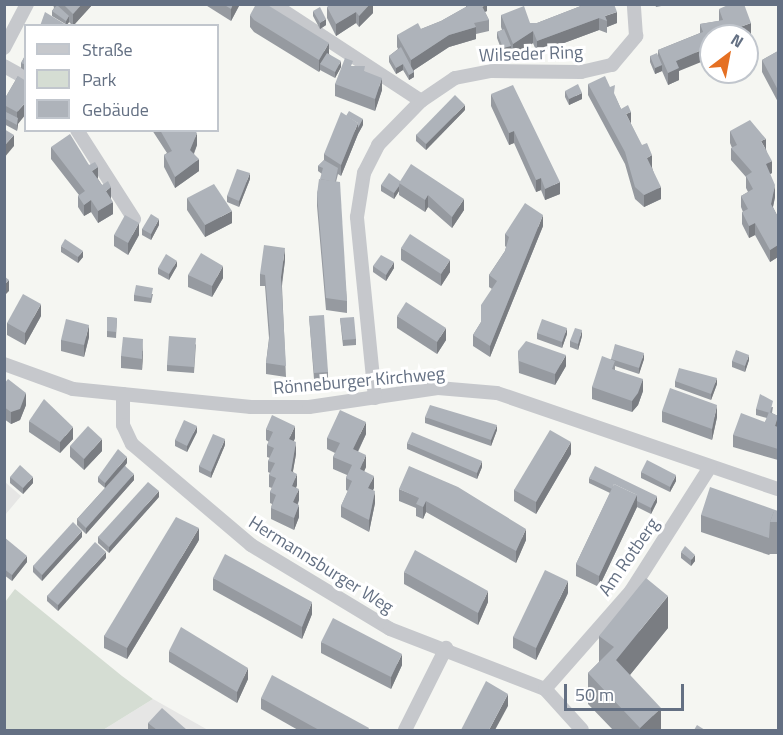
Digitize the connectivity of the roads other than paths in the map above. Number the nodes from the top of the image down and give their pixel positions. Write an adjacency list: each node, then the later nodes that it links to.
1 (27, 4): 4 (street)
2 (273, 4): 7 (street)
3 (634, 4): 7 (street, Wilseder Ring)
4 (4, 48)
5 (4, 66): 6 (street)
6 (24, 77)
7 (421, 101): 12 (street, Wilseder Ring)
8 (78, 132): 9 (street)
9 (134, 219)
10 (4, 364): 11 (street, Rönneburger Kirchweg)
11 (123, 394): 12 (street, Rönneburger Kirchweg); 15 (street, Hermannsburger Weg)
12 (375, 398): 13 (street, Rönneburger Kirchweg)
13 (710, 466): 14 (street, Rönneburger Kirchweg); 16 (street, Am Rotberg)
14 (778, 489)
15 (446, 648): 16 (street, Hermannsburger Weg); 17 (street)
16 (545, 690): 18 (street, Hermannsburger Weg)
17 (405, 730)
18 (582, 730)

